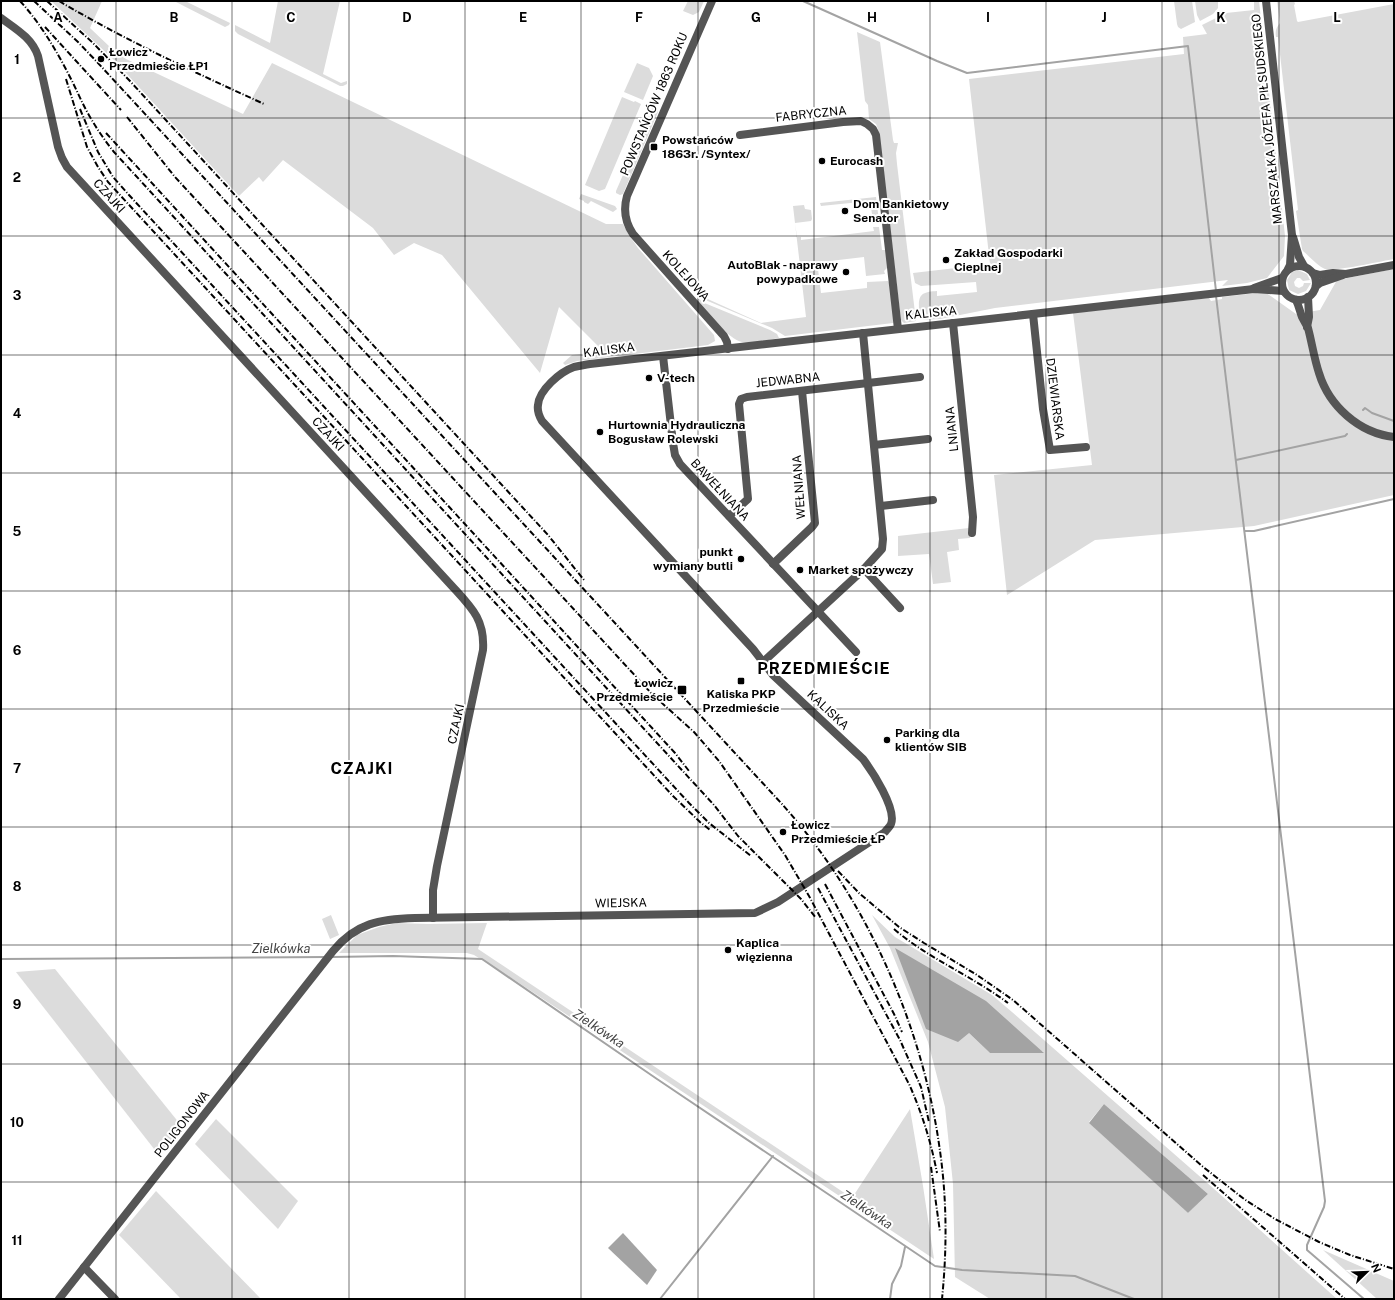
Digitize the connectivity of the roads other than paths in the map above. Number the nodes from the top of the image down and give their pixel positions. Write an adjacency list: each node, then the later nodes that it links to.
1 (712, 1): 5 (street, POWSTAŃCÓW 1863 ROKU)
2 (1266, 1): 6 (street, MARSZAŁKA JÓZEFA PIŁSUDSKIEGO)
3 (1, 18): 43 (street, CZAJKI)
4 (740, 135): 21 (street, FABRYCZNA)
5 (626, 218): 23 (street, KOLEJOWA)
6 (1292, 235): 8 (street, MARSZAŁKA JÓZEFA PIŁSUDSKIEGO); 9 (street, MARSZAŁKA JÓZEFA PIŁSUDSKIEGO)
7 (1394, 265): 11 (street)
8 (1304, 266): 9 (street); 10 (street)
9 (1288, 269): 12 (street)
10 (1313, 273): 11 (street); 13 (street)
11 (1346, 274): 13 (street)
12 (1282, 278): 14 (street, KALISKA); 15 (street)
13 (1316, 286): 16 (street)
14 (1254, 289): 15 (street, KALISKA); 18 (street, KALISKA)
15 (1283, 291): 17 (street)
16 (1308, 297): 17 (street); 20 (street)
17 (1296, 300): 20 (street)
18 (1033, 314): 19 (street, KALISKA); 31 (street, DZIEWIARSKA)
19 (952, 323): 21 (street, KALISKA); 35 (street, LNIANA)
20 (1308, 327): 28 (street)
21 (898, 329): 22 (street, KALISKA)
22 (863, 333): 23 (street, KALISKA); 26 (street)
23 (728, 349): 24 (street, KALISKA)
24 (663, 356): 34 (street, BAWEŁNIANA); 41 (street, KALISKA)
25 (920, 377): 26 (street, JEDWABNA)
26 (868, 383): 27 (street, JEDWABNA); 30 (street)
27 (802, 391): 34 (street, JEDWABNA); 36 (street, WEŁNIANA)
28 (1394, 438)
29 (928, 439): 30 (street)
30 (874, 445): 33 (street)
31 (1086, 447)
32 (933, 500): 33 (street)
33 (881, 506): 37 (street)
34 (729, 516): 36 (street, BAWEŁNIANA)
35 (972, 533)
36 (773, 564): 39 (street, BAWEŁNIANA)
37 (864, 569): 38 (street); 39 (street)
38 (900, 608)
39 (818, 612): 40 (street, BAWEŁNIANA); 41 (street)
40 (856, 652)
41 (763, 662): 42 (street, KALISKA)
42 (891, 824): 43 (street, WIEJSKA)
43 (432, 918): 44 (street, WIEJSKA)
44 (333, 951): 45 (street, POLIGONOWA)
45 (84, 1267): 46 (street, POLIGONOWA); 47 (street)
46 (59, 1299)
47 (115, 1299)

